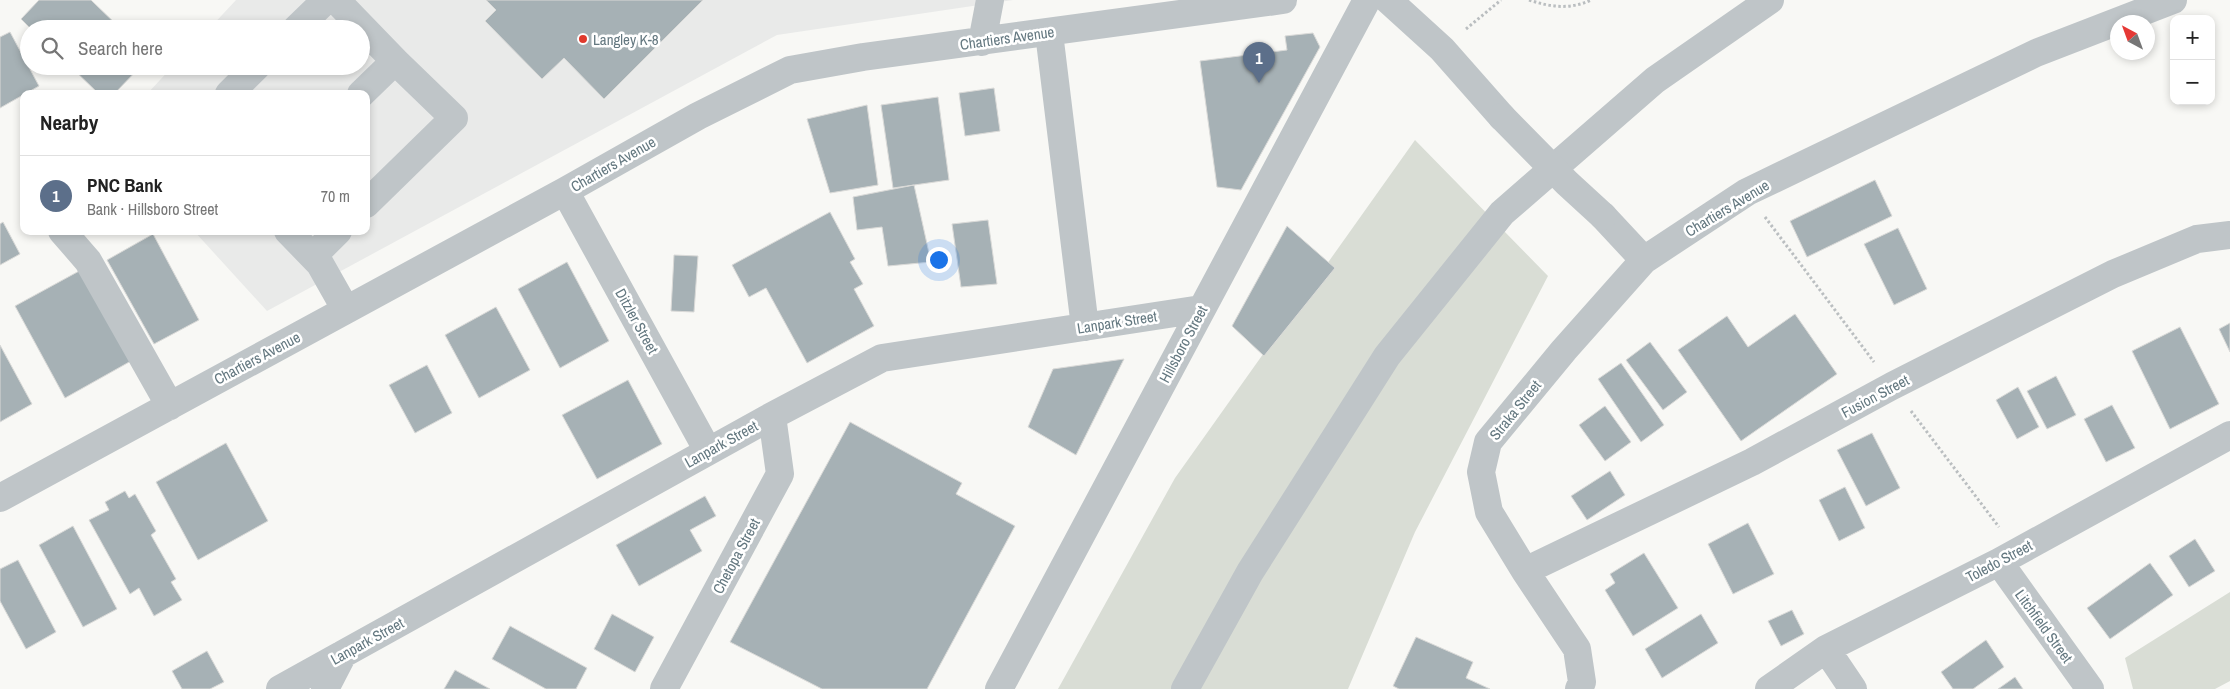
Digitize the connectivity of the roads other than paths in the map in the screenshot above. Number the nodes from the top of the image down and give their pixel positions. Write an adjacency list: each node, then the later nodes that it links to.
1 (326, 0): 9 (street)
2 (336, 0): 10 (street)
3 (990, 0): 13 (street)
4 (1283, 0): 11 (street, Chartiers Avenue)
5 (1368, 0): 26 (street, Hillsboro Street)
6 (1388, 0): 25 (street, bridge)
7 (1770, 0): 42 (street)
8 (2173, 0): 25 (street, Chartiers Avenue)
9 (305, 20)
10 (355, 20)
11 (1049, 33): 13 (street, Chartiers Avenue); 28 (street)
12 (370, 35): 14 (street)
13 (982, 42): 18 (street, Chartiers Avenue)
14 (395, 61): 17 (street); 19 (street)
15 (248, 75): 16 (street)
16 (233, 90)
17 (365, 90)
18 (566, 191): 27 (street, Chartiers Avenue); 32 (street, Ditzler Street)
19 (370, 200)
20 (65, 235): 29 (street)
21 (292, 235): 24 (street)
22 (334, 235): 24 (street)
23 (2230, 235): 35 (street, Fusion Street)
24 (313, 256): 27 (street)
25 (1644, 260): 35 (street, Straka Street)
26 (1201, 309): 28 (street, Lanpark Street); 41 (street, Hillsboro Street)
27 (346, 310): 29 (street, Chartiers Avenue)
28 (1085, 327): 30 (street, Lanpark Street)
29 (170, 406): 33 (street, Chartiers Avenue)
30 (772, 416): 32 (street, Lanpark Street); 40 (street, Chetopa Street)
31 (2230, 435): 34 (street, Toledo Street)
32 (708, 451): 37 (street, Lanpark Street)
33 (0, 498)
34 (1999, 562): 36 (street, Toledo Street); 46 (street, Litchfield Street)
35 (1525, 571): 43 (street, Straka Street)
36 (1826, 649): 44 (street, Toledo Street); 45 (street)
37 (343, 654): 38 (street, Lanpark Street); 39 (street)
38 (280, 689)
39 (325, 689)
40 (664, 689)
41 (999, 689)
42 (1185, 689)
43 (1579, 689)
44 (1769, 689)
45 (1853, 689)
46 (2090, 689)

